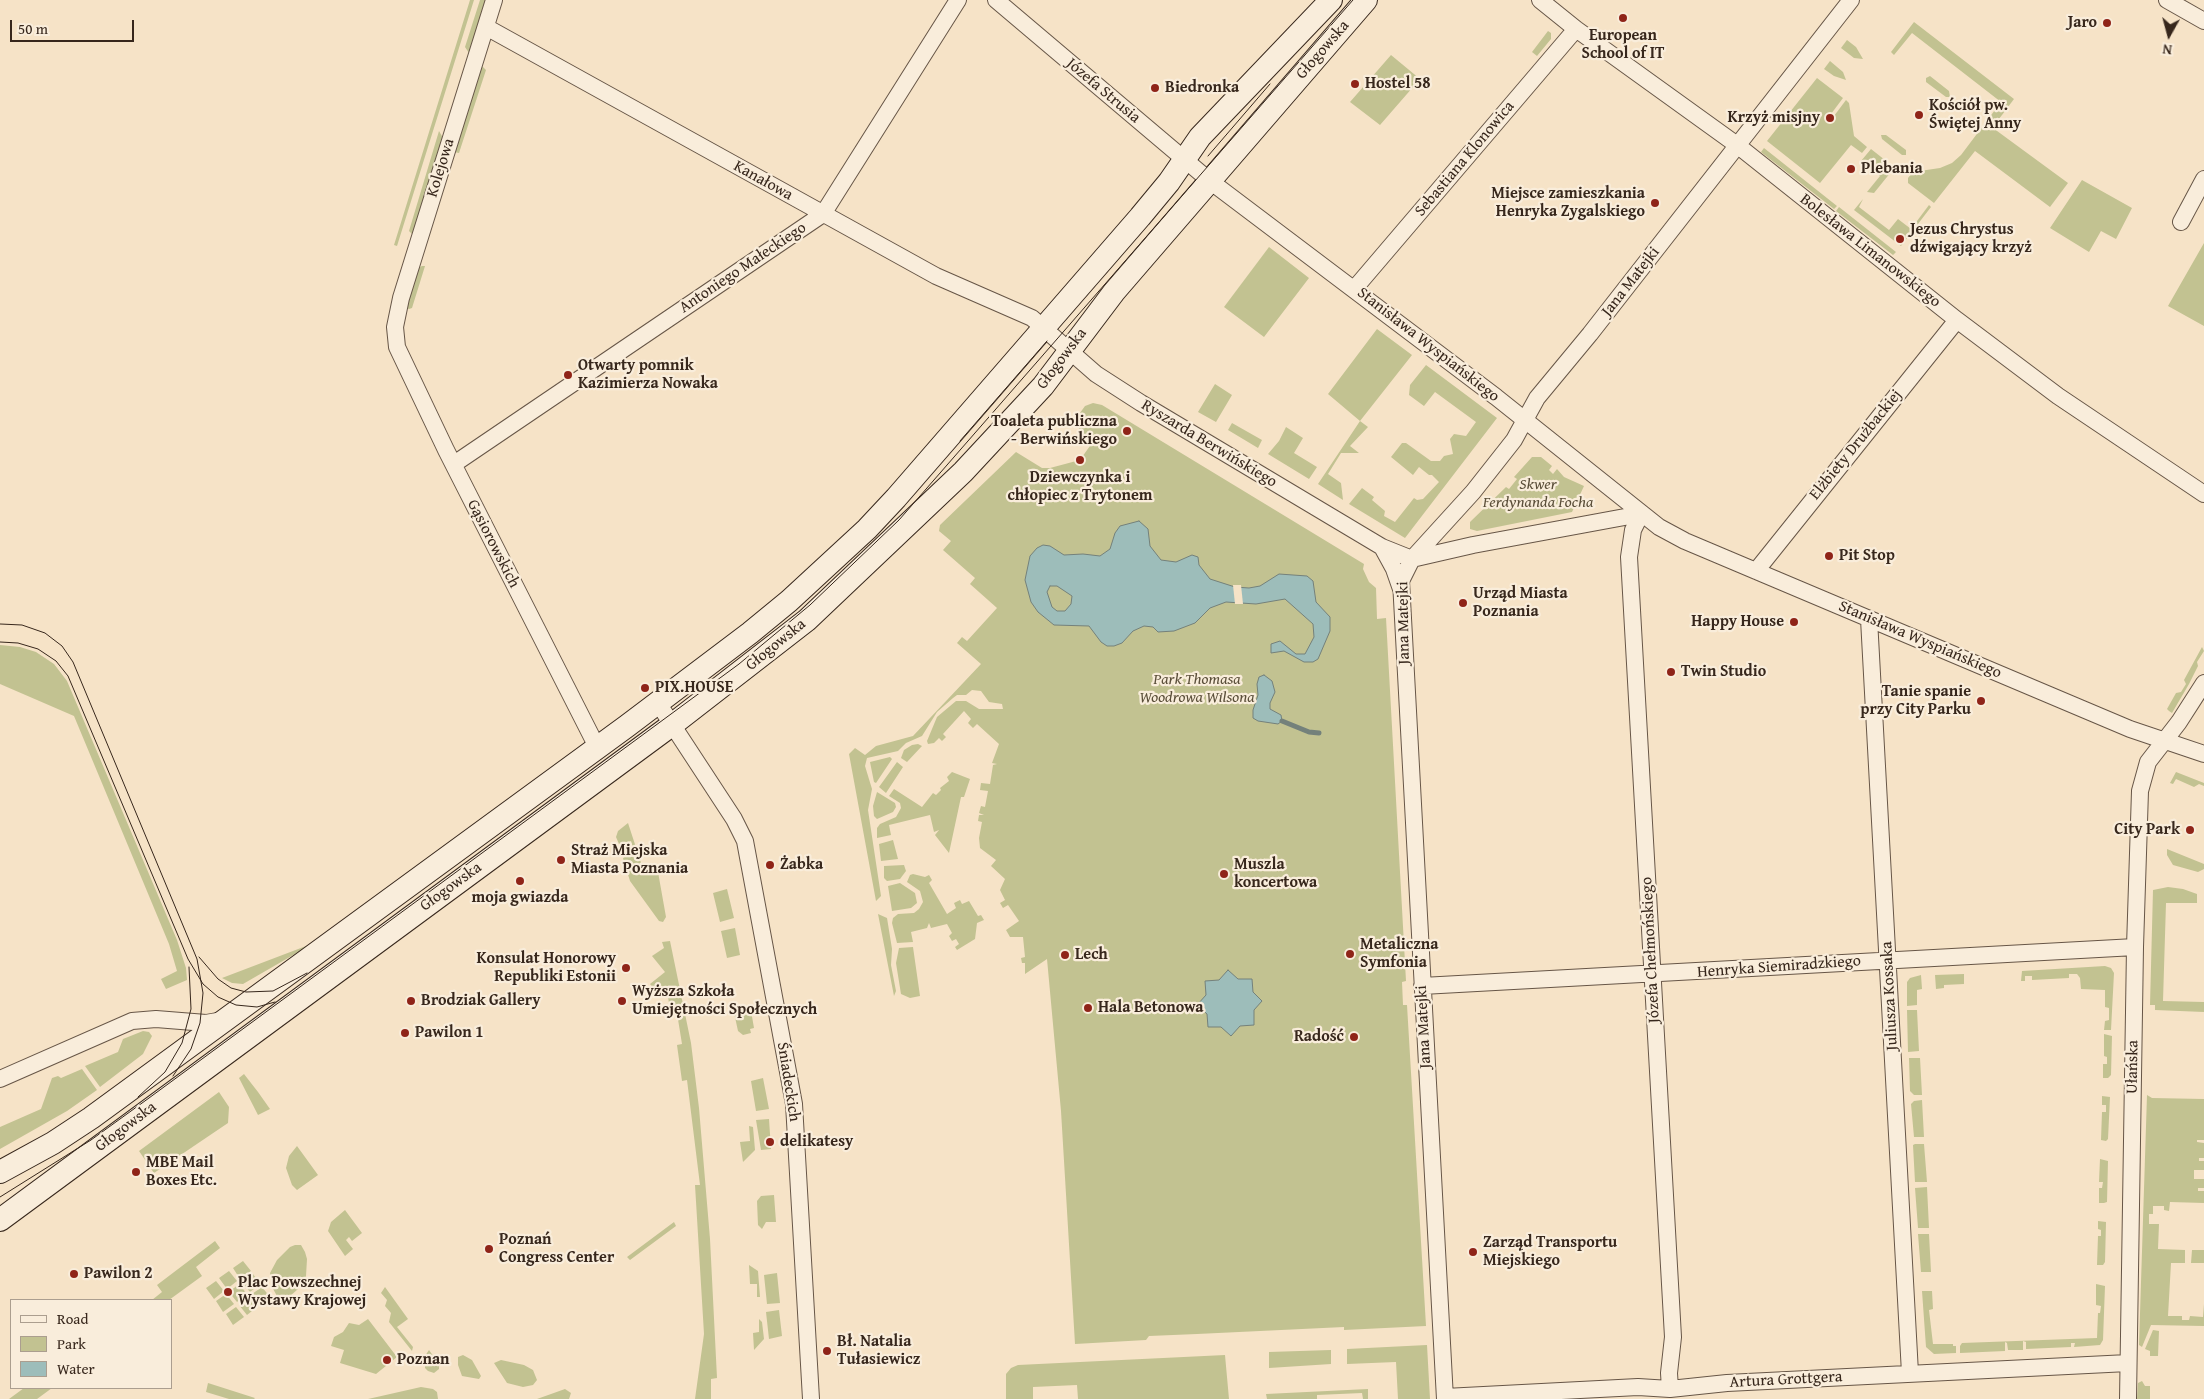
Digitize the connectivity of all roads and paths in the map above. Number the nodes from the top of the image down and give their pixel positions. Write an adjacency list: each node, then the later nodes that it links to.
1 (494, 0): 10 (street, Kolejowa)
2 (958, 0): 16 (street, Antoniego Małeckiego)
3 (996, 0): 13 (street, Józefa Strusia)
4 (1331, 0): 13 (street, Głogowska)
5 (1366, 0): 15 (street, Głogowska)
6 (1540, 0): 11 (street, Bolesława Limanowskiego)
7 (1851, 0): 12 (street, Jana Matejki)
8 (2167, 0): 9 (street)
9 (2204, 22)
10 (486, 27): 16 (street, Kanałowa); 21 (street, Kolejowa)
11 (1576, 29): 12 (street, Bolesława Limanowskiego); 18 (street, Sebastiana Klonowica)
12 (1737, 146): 19 (street, Bolesława Limanowskiego); 23 (street, Jana Matejki)
13 (1184, 159): 15 (street, Józefa Strusia); 20 (street, Głogowska)
14 (2204, 179): 17 (street)
15 (1210, 181): 18 (street, Stanisława Wyspiańskiego); 22 (street, Głogowska)
16 (823, 214): 20 (street, Kanałowa); 24 (street, Antoniego Małeckiego)
17 (2181, 222)
18 (1355, 288): 23 (street, Stanisława Wyspiańskiego)
19 (1957, 320): 25 (street, Bolesława Limanowskiego); 29 (street, Elżbiety Drużbackiej)
20 (1044, 329): 22 (street, Ryszarda Berwińskiego); 33 (street, Głogowska)
21 (396, 337): 24 (street, Gąsiorowskich)
22 (1069, 352): 27 (street, Ryszarda Berwińskiego); 34 (street, Głogowska)
23 (1524, 420): 26 (street, Stanisława Wyspiańskiego); 28 (street, Jana Matejki)
24 (454, 464): 36 (street, Gąsiorowskich)
25 (2204, 494)
26 (1641, 514): 28 (street); 29 (street, Stanisława Wyspiańskiego); 40 (street, Józefa Chełmońskiego)
27 (1382, 547): 28 (street, Ryszarda Berwińskiego); 30 (street)
28 (1412, 559): 30 (street, Jana Matejki)
29 (1756, 571): 31 (street, Stanisława Wyspiańskiego)
30 (1401, 589): 41 (street, Jana Matejki)
31 (1870, 619): 35 (street, Stanisława Wyspiańskiego); 39 (street, Juliusza Kossaka)
32 (2204, 683): 35 (street, Ułańska)
33 (658, 703): 34 (street, Śniadeckich); 36 (street, Głogowska)
34 (673, 724): 45 (street, Głogowska); 50 (street, Śniadeckich)
35 (2164, 741): 37 (street, Stanisława Wyspiańskiego); 38 (street, Ułańska)
36 (597, 747): 42 (street, Głogowska)
37 (2204, 754)
38 (2135, 947): 39 (street, Henryka Siemiradzkiego); 46 (street, Ułańska)
39 (1888, 960): 40 (street, Henryka Siemiradzkiego); 47 (street, Juliusza Kossaka)
40 (1652, 974): 41 (street, Henryka Siemiradzkiego); 48 (street, Józefa Chełmońskiego)
41 (1422, 986): 49 (street, Jana Matejki)
42 (232, 1015): 43 (street, Głogowska); 44 (street, Głogowska)
43 (0, 1079)
44 (0, 1172)
45 (0, 1220)
46 (2128, 1363): 47 (street, Artura Grottgera); 51 (street, Ułańska)
47 (1910, 1373): 48 (street, Artura Grottgera)
48 (1670, 1389): 49 (street, Artura Grottgera)
49 (1445, 1398)
50 (811, 1399)
51 (2128, 1399)

